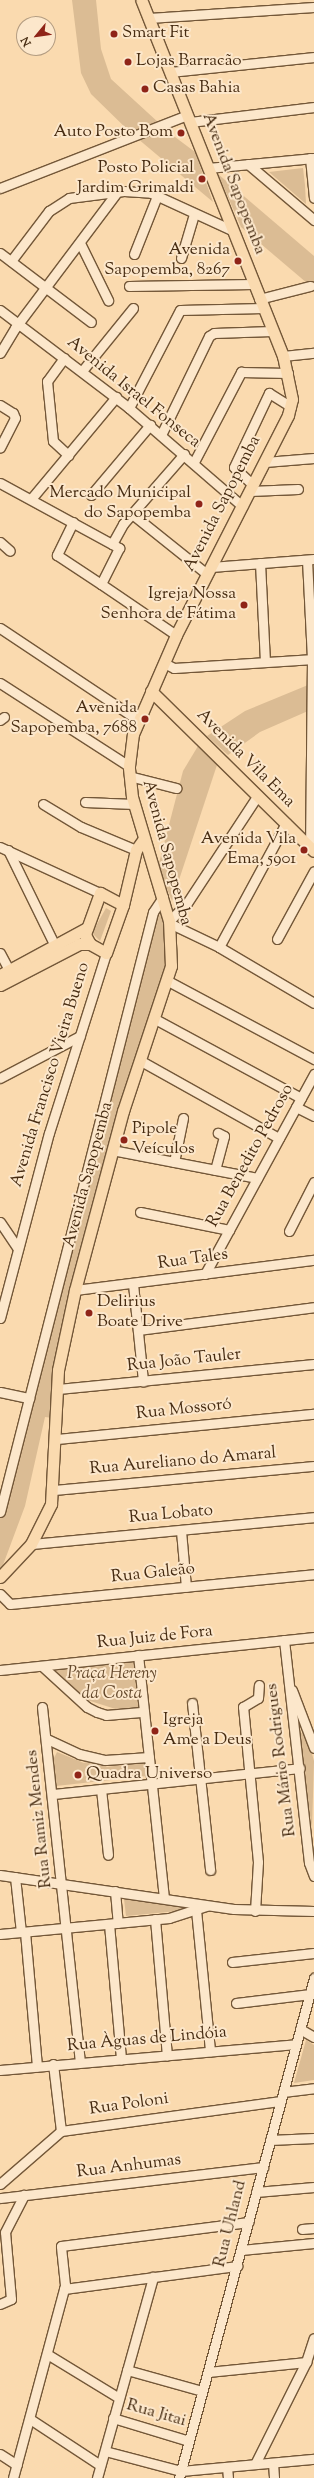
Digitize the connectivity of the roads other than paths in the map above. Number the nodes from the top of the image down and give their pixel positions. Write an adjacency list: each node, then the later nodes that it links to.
1 (141, 0): 3 (main road, Avenida Sapopemba)
2 (314, 8): 3 (street)
3 (149, 18): 5 (main road, Avenida Sapopemba)
4 (314, 57): 5 (street)
5 (170, 72): 7 (main road, Avenida Sapopemba)
6 (314, 107): 7 (street)
7 (188, 118): 10 (main road, Avenida Sapopemba); 11 (street)
8 (312, 158): 9 (street); 14 (street)
9 (248, 164): 10 (street); 16 (street)
10 (208, 168): 17 (main road, Avenida Sapopemba)
11 (0, 188)
12 (117, 192): 13 (street); 18 (street); 22 (street)
13 (157, 196): 15 (street); 20 (street)
14 (314, 198)
15 (194, 214): 17 (street); 21 (street)
16 (314, 220)
17 (232, 230): 23 (main road, Avenida Sapopemba)
18 (80, 243): 26 (street); 27 (street)
19 (0, 253): 22 (street)
20 (134, 254)
21 (181, 258)
22 (11, 261): 26 (street)
23 (253, 284): 24 (street); 28 (main road, Avenida Sapopemba)
24 (129, 286)
25 (310, 286): 28 (street)
26 (46, 288): 31 (street); 32 (street)
27 (108, 300)
28 (261, 304): 33 (main road, Avenida Sapopemba); 43 (street)
29 (133, 308): 38 (street)
30 (0, 310): 32 (street, Avenida Israel Fonseca)
31 (91, 322)
32 (18, 324): 34 (street); 37 (street, Avenida Israel Fonseca)
33 (272, 331): 36 (main road, Avenida Sapopemba); 45 (street)
34 (0, 353)
35 (314, 353): 36 (street)
36 (283, 356): 39 (main road, Avenida Sapopemba)
37 (64, 358): 38 (street, Avenida Israel Fonseca); 48 (street)
38 (82, 371): 40 (street, Avenida Israel Fonseca)
39 (288, 373): 42 (main road, Avenida Sapopemba); 50 (street)
40 (116, 397): 43 (street, Avenida Israel Fonseca); 48 (street)
41 (0, 405): 46 (street)
42 (291, 407): 51 (main road, Avenida Sapopemba); 53 (street)
43 (129, 408): 44 (street, Avenida Israel Fonseca)
44 (150, 425): 45 (street, Avenida Israel Fonseca); 55 (street)
45 (161, 435): 47 (street, Avenida Israel Fonseca)
46 (0, 446)
47 (184, 454): 50 (street, Avenida Israel Fonseca); 58 (street)
48 (68, 455): 56 (street)
49 (314, 458): 51 (street)
50 (194, 462): 57 (street, Avenida Israel Fonseca)
51 (265, 462): 53 (main road, Avenida Sapopemba)
52 (0, 483): 56 (street)
53 (252, 488): 54 (street); 57 (main road, Avenida Sapopemba)
54 (298, 489)
55 (91, 495)
56 (31, 499): 59 (street)
57 (242, 506): 65 (main road, Avenida Sapopemba)
58 (132, 514): 61 (street); 65 (street)
59 (73, 522): 61 (street); 66 (street)
60 (0, 542): 62 (street)
61 (115, 546): 66 (street)
62 (10, 551)
63 (311, 560): 64 (street); 69 (street)
64 (260, 563): 65 (street); 70 (street)
65 (209, 570): 68 (main road, Avenida Sapopemba)
66 (101, 584): 68 (street)
67 (0, 628): 74 (street)
68 (176, 635): 71 (main road, Avenida Sapopemba)
69 (313, 659): 70 (street); 84 (street)
70 (265, 662): 71 (street)
71 (164, 663): 73 (main road, Avenida Sapopemba)
72 (0, 683): 75 (street)
73 (151, 691): 74 (main road, Avenida Sapopemba); 77 (main road, Avenida Vila Ema)
74 (138, 720): 75 (main road, Avenida Sapopemba)
75 (129, 771): 76 (street); 80 (main road, Avenida Sapopemba)
76 (176, 788)
77 (258, 795): 81 (main road, Avenida Vila Ema); 93 (street)
78 (85, 802): 80 (street)
79 (43, 804): 85 (street)
80 (134, 804): 82 (main road, Avenida Sapopemba)
81 (286, 823): 84 (main road, Avenida Vila Ema); 98 (street)
82 (143, 840): 85 (main road, Avenida Francisco Vieira Bueno); 86 (main road, Avenida Sapopemba)
83 (4, 849): 89 (street); 97 (street)
84 (312, 849)
85 (136, 850): 87 (main road, Avenida Francisco Vieira Bueno)
86 (148, 856): 87 (main road); 90 (main road, Avenida Sapopemba)
87 (134, 867): 91 (main road, Avenida Francisco Vieira Bueno)
88 (314, 871): 95 (street)
89 (100, 893): 91 (main road); 94 (main road)
90 (163, 897): 92 (street); 93 (main road, Avenida Sapopemba)
91 (123, 905): 100 (main road, Avenida Francisco Vieira Bueno)
92 (153, 912): 93 (street); 138 (street)
93 (168, 918): 98 (street); 102 (main road, Avenida Sapopemba)
94 (87, 928): 96 (main road); 97 (main road)
95 (277, 939)
96 (90, 944): 100 (main road); 103 (main road)
97 (55, 946): 101 (main road)
98 (219, 947): 104 (street)
99 (0, 953): 101 (street)
100 (106, 953): 106 (street, Avenida Francisco Vieira Bueno)
101 (5, 973)
102 (168, 981): 105 (main road, Avenida Sapopemba); 107 (street)
103 (0, 985)
104 (314, 1003)
105 (155, 1019): 108 (main road, Avenida Sapopemba); 111 (street)
106 (80, 1036): 110 (street); 126 (street, Avenida Francisco Vieira Bueno)
107 (314, 1059)
108 (141, 1061): 116 (street); 117 (main road, Avenida Sapopemba)
109 (314, 1074): 111 (street, Rua Benedito Pedroso)
110 (0, 1077)
111 (301, 1098): 112 (street, Rua Benedito Pedroso)
112 (296, 1107): 113 (street); 116 (street, Rua Benedito Pedroso)
113 (314, 1116)
114 (183, 1118): 118 (street)
115 (218, 1133): 119 (street)
116 (279, 1138): 120 (street, Rua Benedito Pedroso)
117 (112, 1150): 118 (street); 130 (main road, Avenida Sapopemba)
118 (174, 1162): 119 (street)
119 (215, 1170): 120 (street)
120 (257, 1178): 124 (street, Rua Benedito Pedroso)
121 (314, 1182): 125 (street)
122 (140, 1212): 124 (street)
123 (0, 1222): 126 (street)
124 (229, 1230): 128 (street, Rua Benedito Pedroso)
125 (289, 1231)
126 (17, 1248): 132 (street, Avenida Francisco Vieira Bueno)
127 (314, 1260): 128 (street, Rua Tales)
128 (205, 1274): 129 (street, Rua Tales)
129 (133, 1284): 130 (street, Rua Tales); 133 (street)
130 (75, 1290): 136 (main road, Avenida Sapopemba)
131 (314, 1307): 133 (street)
132 (0, 1318)
133 (138, 1330): 135 (street)
134 (314, 1364): 135 (street, Rua João Tauler)
135 (143, 1381): 136 (street, Rua João Tauler)
136 (58, 1389): 140 (main road, Avenida Sapopemba)
137 (0, 1392): 138 (street)
138 (29, 1398): 143 (street)
139 (314, 1414): 140 (street, Rua Mossoró)
140 (57, 1439): 142 (main road, Avenida Sapopemba)
141 (314, 1466): 142 (street, Rua Aureliano do Amaral)
142 (54, 1490): 146 (main road, Avenida Sapopemba)
143 (0, 1512)
144 (314, 1518): 145 (street, Rua Lobato)
145 (181, 1531): 146 (street, Rua Lobato); 149 (street)
146 (31, 1544): 148 (main road, Avenida Sapopemba)
147 (314, 1574): 149 (street, Rua Galeão)
148 (0, 1577)
149 (186, 1587): 150 (street, Rua Galeão)
150 (0, 1594)
151 (314, 1637): 152 (street, Rua Juiz de Fora)
152 (284, 1640): 153 (street, Rua Juiz de Fora); 157 (street, Rua Mário Rodrigues)
153 (138, 1656): 154 (street, Rua Juiz de Fora); 160 (street)
154 (42, 1666): 155 (street, Rua Juiz de Fora); 160 (street)
155 (0, 1670)
156 (259, 1685): 165 (street)
157 (290, 1685): 162 (street); 164 (street, Rua Mário Rodrigues)
158 (192, 1703): 166 (street)
159 (42, 1707): 161 (street, Rua Ramiz Mendes)
160 (144, 1712): 163 (street)
161 (47, 1739): 163 (street); 169 (street, Rua Ramiz Mendes)
162 (314, 1748)
163 (149, 1757): 167 (street)
164 (300, 1768): 165 (street); 170 (street, Rua Mário Rodrigues)
165 (248, 1773): 166 (street); 181 (street)
166 (200, 1778): 167 (street); 172 (street)
167 (151, 1784): 168 (street); 178 (street)
168 (101, 1789): 169 (street); 171 (street)
169 (53, 1794): 176 (street, Rua Ramiz Mendes)
170 (311, 1836): 174 (street, Rua Mário Rodrigues)
171 (108, 1855)
172 (210, 1870)
173 (0, 1875): 175 (street)
174 (314, 1876)
175 (15, 1877): 176 (street); 186 (street)
176 (63, 1884): 177 (street); 185 (street, Rua Ramiz Mendes)
177 (115, 1891): 178 (street); 184 (street)
178 (164, 1897): 179 (street)
179 (207, 1906): 180 (street); 181 (street)
180 (196, 1910): 183 (street); 196 (street)
181 (255, 1911): 182 (street)
182 (314, 1911)
183 (155, 1919): 184 (street); 197 (street)
184 (114, 1923): 185 (street); 198 (street)
185 (68, 1928): 186 (street); 199 (street, Rua Ramiz Mendes)
186 (23, 1932): 187 (street); 201 (street)
187 (0, 1934)
188 (314, 1953): 189 (street)
189 (232, 1962)
190 (314, 1978): 191 (street, Rua Uhland)
191 (310, 1994): 192 (street); 193 (street, Rua Uhland)
192 (236, 2003)
193 (300, 2029): 194 (street); 195 (street, Rua Uhland)
194 (314, 2037)
195 (296, 2044): 196 (street, Rua Àguas de Lindóia); 204 (street, Rua Uhland)
196 (210, 2051): 197 (street, Rua Àguas de Lindóia)
197 (167, 2055): 198 (street, Rua Àguas de Lindóia)
198 (121, 2059): 199 (street, Rua Àguas de Lindóia)
199 (80, 2062): 200 (street, Rua Àguas de Lindóia)
200 (54, 2064): 201 (street, Rua Àguas de Lindóia); 205 (street)
201 (37, 2066): 202 (street, Rua Àguas de Lindóia)
202 (0, 2070)
203 (314, 2088): 204 (street, Rua Poloni)
204 (282, 2097): 205 (street, Rua Poloni); 207 (street, Rua Uhland)
205 (61, 2131): 209 (street)
206 (314, 2138): 207 (street)
207 (270, 2140): 208 (street, Rua Uhland)
208 (263, 2167): 211 (street, Rua Uhland); 212 (street, Rua Anhumas)
209 (0, 2184)
210 (314, 2187): 211 (street)
211 (256, 2192): 214 (street, Rua Uhland)
212 (24, 2195): 213 (street, Rua Anhumas); 222 (street)
213 (0, 2198)
214 (248, 2222): 218 (street, Rua Uhland); 221 (street)
215 (314, 2228): 216 (street)
216 (302, 2230)
217 (314, 2243): 218 (street)
218 (241, 2250): 219 (street, Rua Uhland)
219 (237, 2266): 220 (street); 227 (street, Rua Uhland)
220 (153, 2277): 221 (street); 226 (street)
221 (64, 2288): 224 (street)
222 (0, 2304)
223 (314, 2338): 225 (street)
224 (47, 2354): 229 (street); 231 (street)
225 (306, 2362): 227 (street); 237 (street)
226 (127, 2370): 228 (street); 229 (street)
227 (208, 2372): 228 (street, Rua Uhland)
228 (202, 2391): 232 (street, Rua Uhland)
229 (119, 2398): 230 (street)
230 (113, 2418): 232 (street, Rua Jitai); 233 (street)
231 (30, 2419): 238 (street); 239 (street)
232 (189, 2441): 241 (street, Rua Uhland)
233 (105, 2451): 239 (street); 241 (street)
234 (0, 2454): 238 (street)
235 (314, 2459): 236 (street)
236 (273, 2463): 237 (street); 245 (street)
237 (255, 2464): 240 (street)
238 (17, 2465): 242 (street)
239 (100, 2466): 243 (street)
240 (227, 2467): 241 (street); 244 (street)
241 (180, 2475)
242 (13, 2478)
243 (97, 2478)
244 (228, 2478)
245 (274, 2478)

